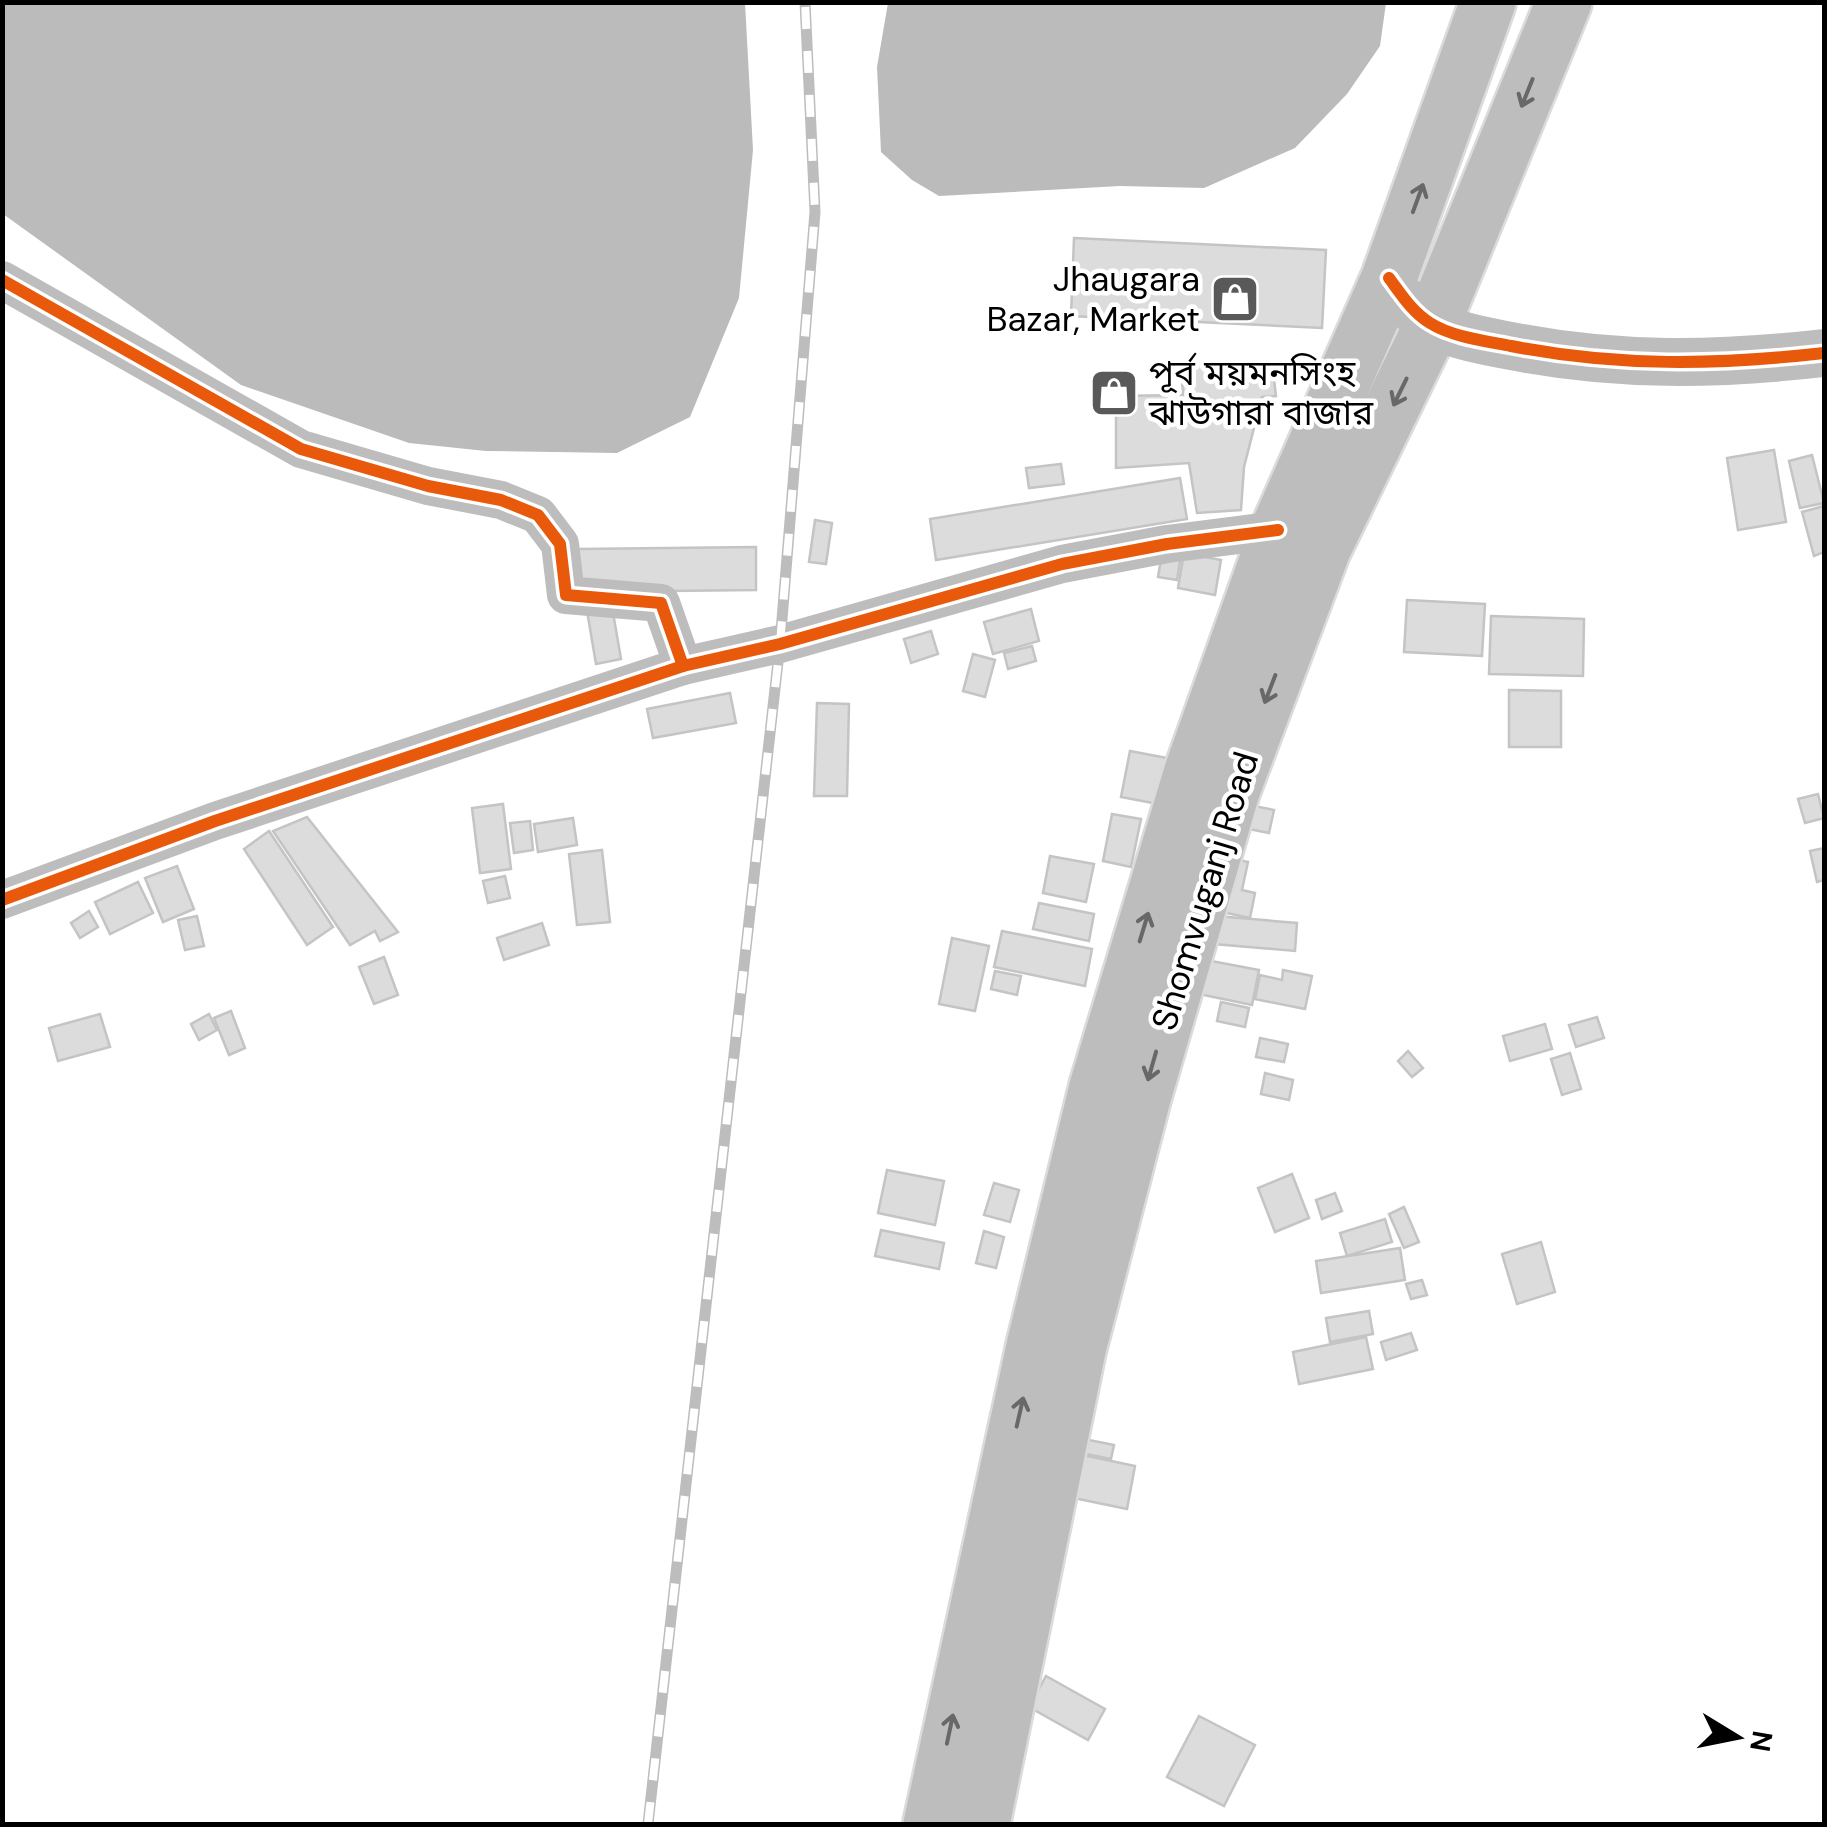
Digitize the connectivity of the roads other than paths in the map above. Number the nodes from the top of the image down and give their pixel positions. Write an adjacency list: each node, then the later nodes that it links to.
1 (1488, 2): 3 (main road, Shomvuganj Road, one-way to 1)
2 (1564, 2): 5 (main road, Shomvuganj Road, one-way to 5)
3 (1389, 278): 5 (street); 7 (main road, Shomvuganj Road)
4 (2, 280): 8 (street)
5 (1432, 325): 6 (street); 11 (main road, Shomvuganj Road, one-way to 11)
6 (1824, 354)
7 (1278, 530): 8 (street); 10 (main road, Shomvuganj Road, one-way to 7)
8 (682, 666): 9 (street)
9 (3, 900)
10 (931, 1824)
11 (982, 1824)

